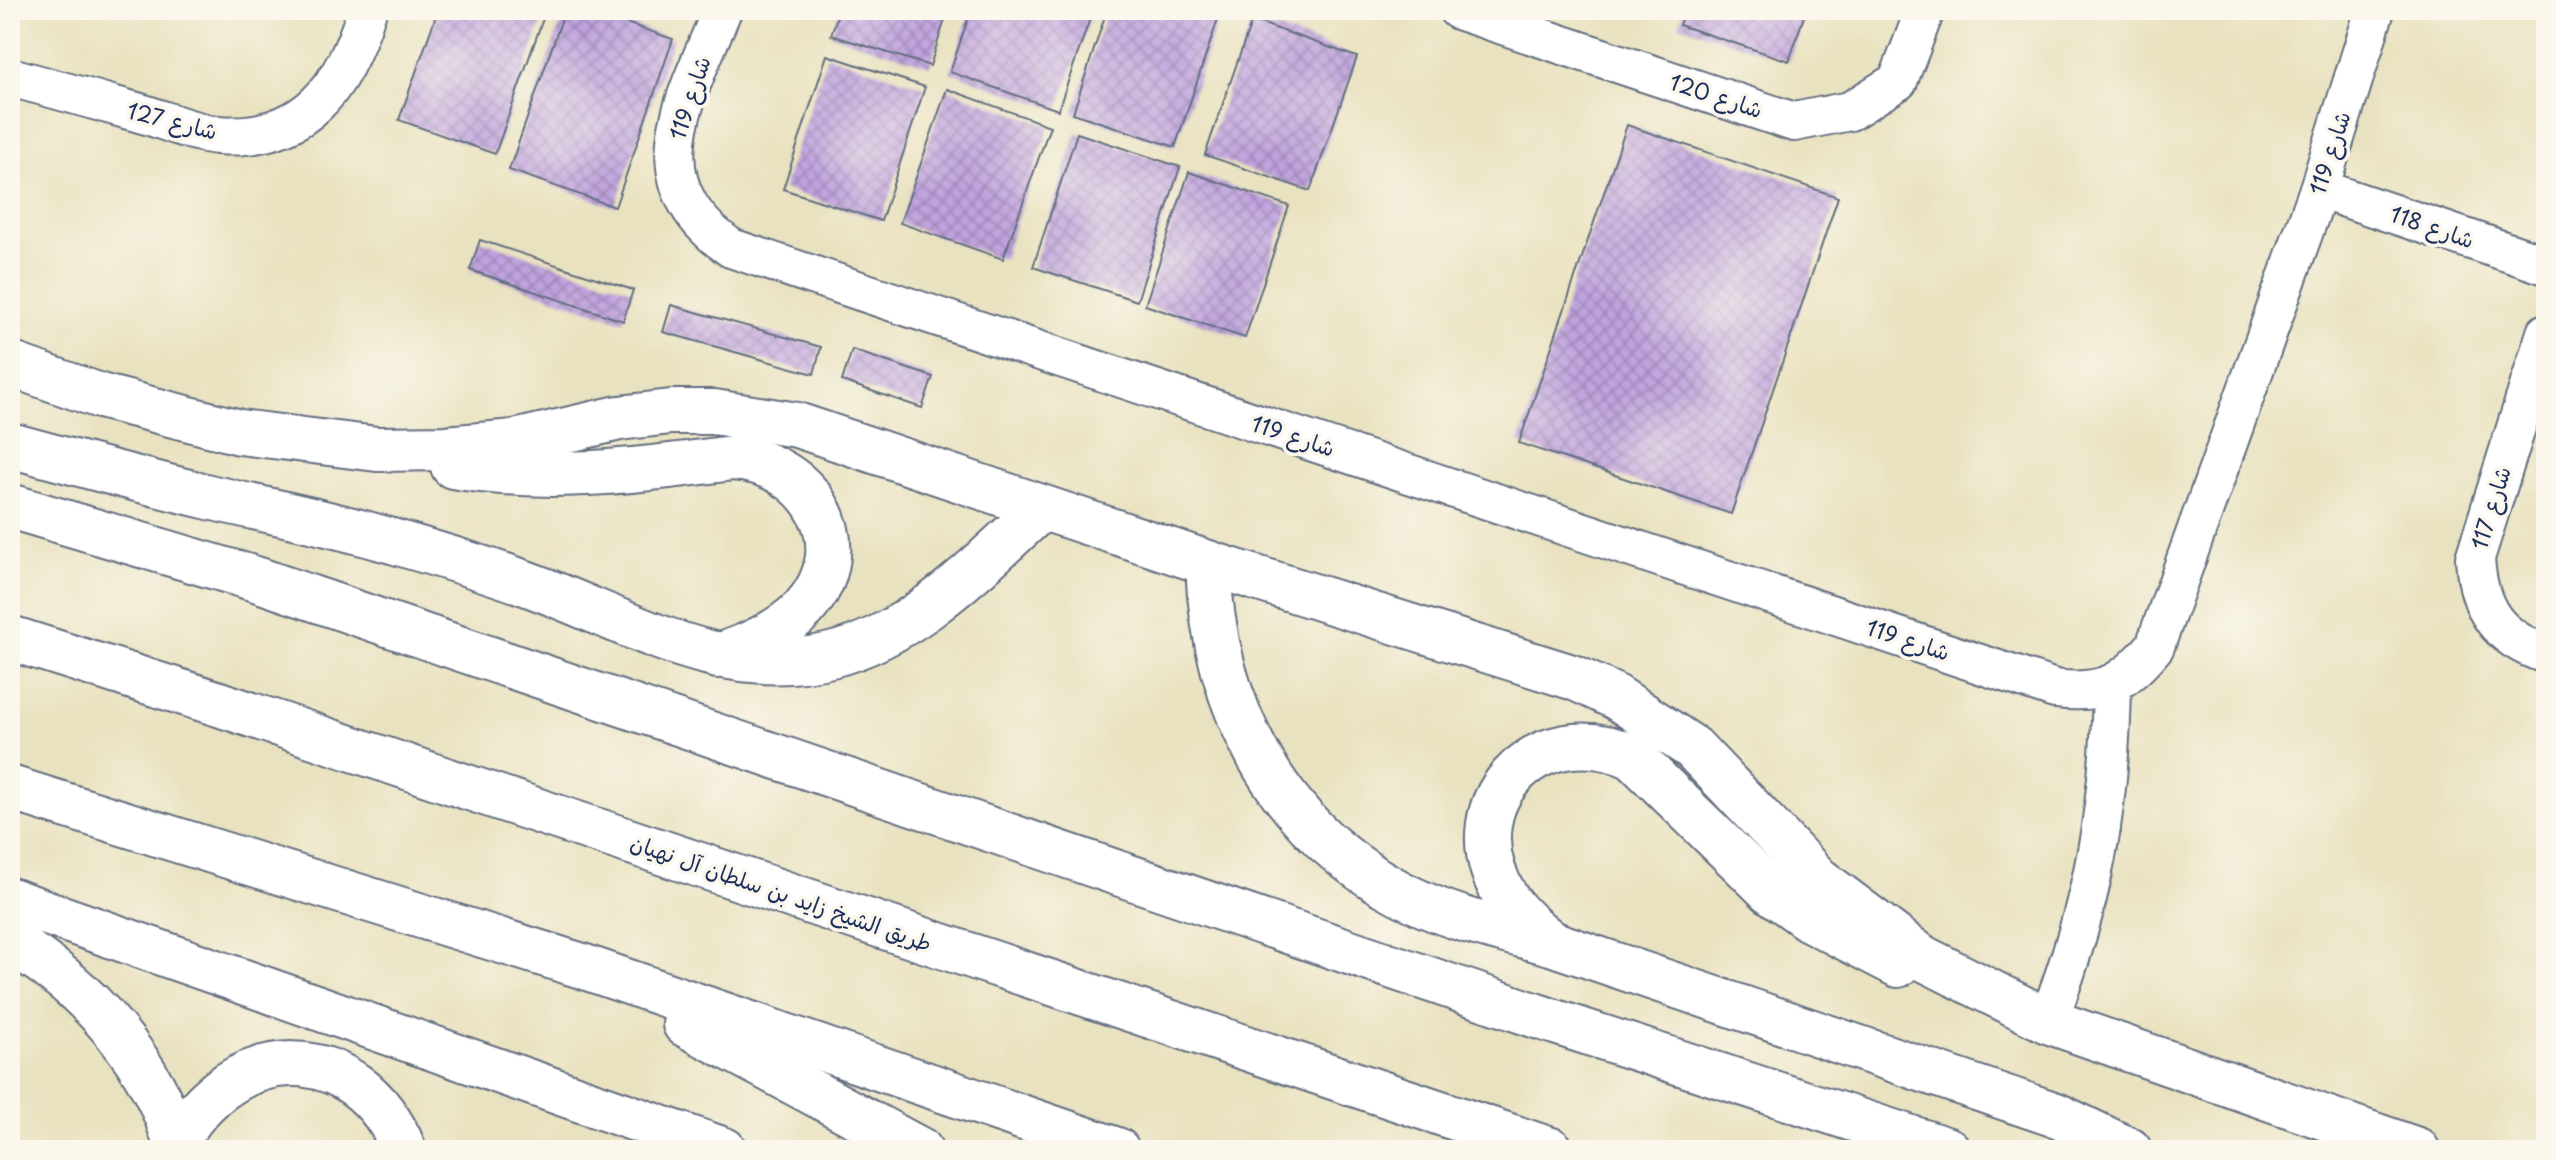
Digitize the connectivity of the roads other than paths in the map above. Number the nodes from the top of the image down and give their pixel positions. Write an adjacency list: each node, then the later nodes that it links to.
1 (367, 10): 6 (street, شارع 127)
2 (722, 10): 19 (street, شارع 119)
3 (1458, 10): 4 (street, شارع 120)
4 (1925, 10)
5 (2375, 10): 7 (street, شارع 119)
6 (10, 77)
7 (2319, 189): 8 (street, شارع 118); 19 (street, شارع 119)
8 (2546, 265)
9 (2546, 333): 17 (street, شارع 117)
10 (10, 364): 12 (main road)
11 (10, 445): 18 (main road)
12 (377, 449): 14 (main road); 18 (main road)
13 (10, 506): 33 (main road)
14 (1042, 508): 15 (main road); 18 (main road)
15 (1208, 563): 23 (main road); 25 (main road)
16 (10, 638): 32 (main road, طريق الشيخ زايد بن سلطان آل نهيان)
17 (2546, 654)
18 (715, 657)
19 (2112, 685): 26 (street)
20 (10, 788): 24 (main road)
21 (10, 900): 29 (main road)
22 (10, 942): 27 (main road)
23 (1551, 943): 25 (main road); 34 (main road)
24 (582, 966): 30 (main road); 31 (main road)
25 (1984, 992): 26 (main road)
26 (2048, 1021): 35 (main road)
27 (176, 1147): 28 (main road)
28 (404, 1150)
29 (724, 1150)
30 (920, 1150)
31 (1117, 1150)
32 (1551, 1150)
33 (1948, 1150)
34 (2129, 1150)
35 (2417, 1150)

